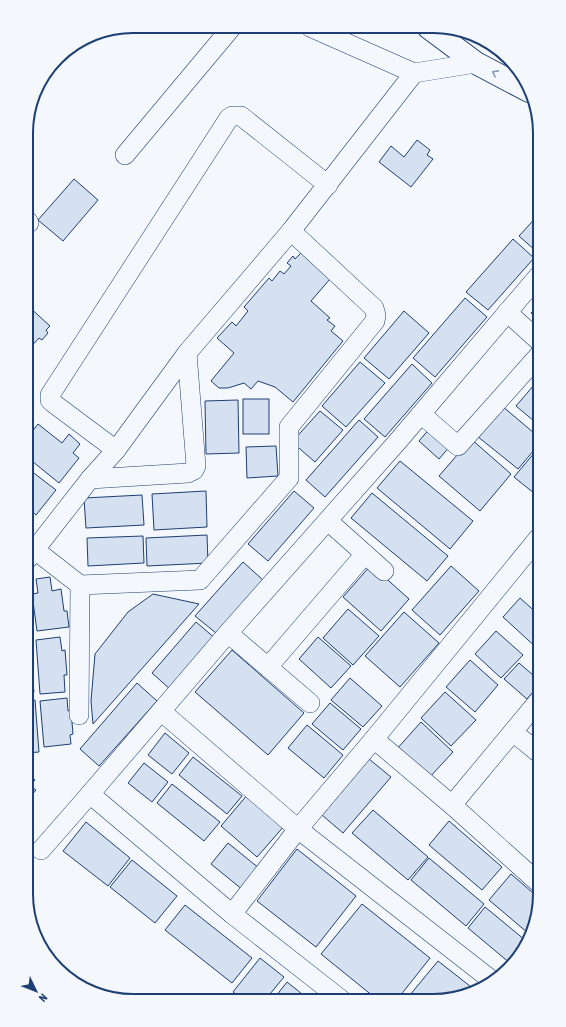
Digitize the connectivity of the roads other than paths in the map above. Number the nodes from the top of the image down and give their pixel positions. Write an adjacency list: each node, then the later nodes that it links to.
1 (227, 33): 7 (street)
2 (324, 33): 5 (street)
3 (437, 33): 4 (street)
4 (476, 63): 5 (street); 6 (street, one-way to 4)
5 (414, 73): 8 (street)
6 (522, 87)
7 (125, 155)
8 (328, 185): 9 (street); 16 (street)
9 (291, 231): 13 (street); 24 (street)
10 (533, 282): 11 (street)
11 (507, 312): 12 (street); 15 (street)
12 (533, 336)
13 (187, 353): 16 (street); 17 (street)
14 (533, 362): 15 (street)
15 (421, 414): 18 (street)
16 (116, 450): 17 (street)
17 (90, 479): 20 (street)
18 (328, 521): 21 (street); 25 (street)
19 (533, 548): 32 (street)
20 (33, 552)
21 (366, 554): 23 (street); 26 (street)
22 (33, 556): 24 (street)
23 (384, 571)
24 (80, 585): 30 (street)
25 (228, 633): 26 (street); 29 (street)
26 (268, 667): 27 (street)
27 (310, 703)
28 (533, 708): 31 (street)
29 (162, 712): 34 (street); 36 (street)
30 (79, 714)
31 (513, 732): 33 (street); 35 (street)
32 (374, 739): 35 (street); 36 (street)
33 (533, 748)
34 (90, 794): 37 (street); 39 (street)
35 (452, 805): 38 (street)
36 (298, 829): 39 (street); 40 (street)
37 (42, 850)
38 (533, 878)
39 (232, 914): 41 (street)
40 (488, 978)
41 (334, 994)

